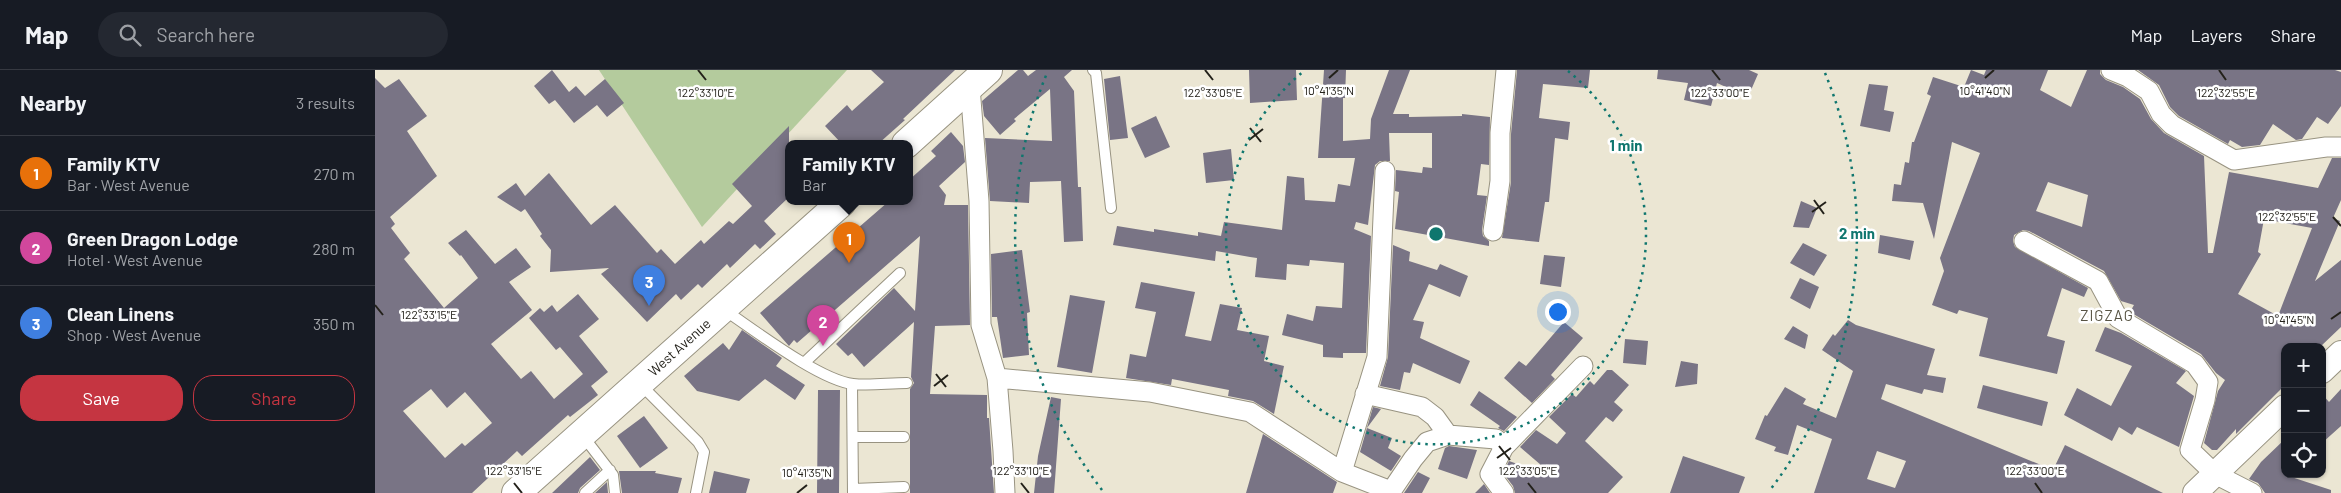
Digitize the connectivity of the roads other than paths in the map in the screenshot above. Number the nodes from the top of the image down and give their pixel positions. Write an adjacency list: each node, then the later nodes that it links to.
1 (1093, 70): 9 (lane)
2 (1506, 70): 10 (street)
3 (2111, 70): 6 (street)
4 (979, 79): 5 (main road); 18 (street)
5 (911, 140)
6 (2341, 147)
7 (1385, 171): 22 (street)
8 (839, 205): 13 (main road, West Avenue)
9 (1111, 208)
10 (1493, 232)
11 (2024, 241): 31 (street)
12 (901, 273): 15 (lane)
13 (722, 308): 15 (lane); 19 (main road, West Avenue)
14 (2341, 353): 17 (street)
15 (803, 363): 21 (lane)
16 (1583, 366): 28 (street)
17 (2326, 367)
18 (997, 378): 30 (street); 39 (street)
19 (639, 383): 24 (main road, West Avenue); 38 (lane)
20 (907, 383): 21 (lane)
21 (852, 384): 26 (lane)
22 (1365, 394): 25 (street); 30 (street)
23 (2281, 411): 31 (street)
24 (581, 433): 29 (lane); 35 (main road, West Avenue)
25 (1448, 435): 28 (street); 34 (street)
26 (853, 437): 27 (lane); 33 (lane)
27 (903, 437)
28 (1505, 447): 40 (street)
29 (610, 470): 36 (lane); 37 (lane)
30 (1342, 472): 34 (street)
31 (2215, 474): 41 (street); 42 (street)
32 (904, 487): 33 (lane)
33 (853, 491)
34 (1391, 492)
35 (516, 493)
36 (585, 493)
37 (615, 493)
38 (696, 493)
39 (1005, 493)
40 (1503, 493)
41 (2195, 493)
42 (2252, 493)

